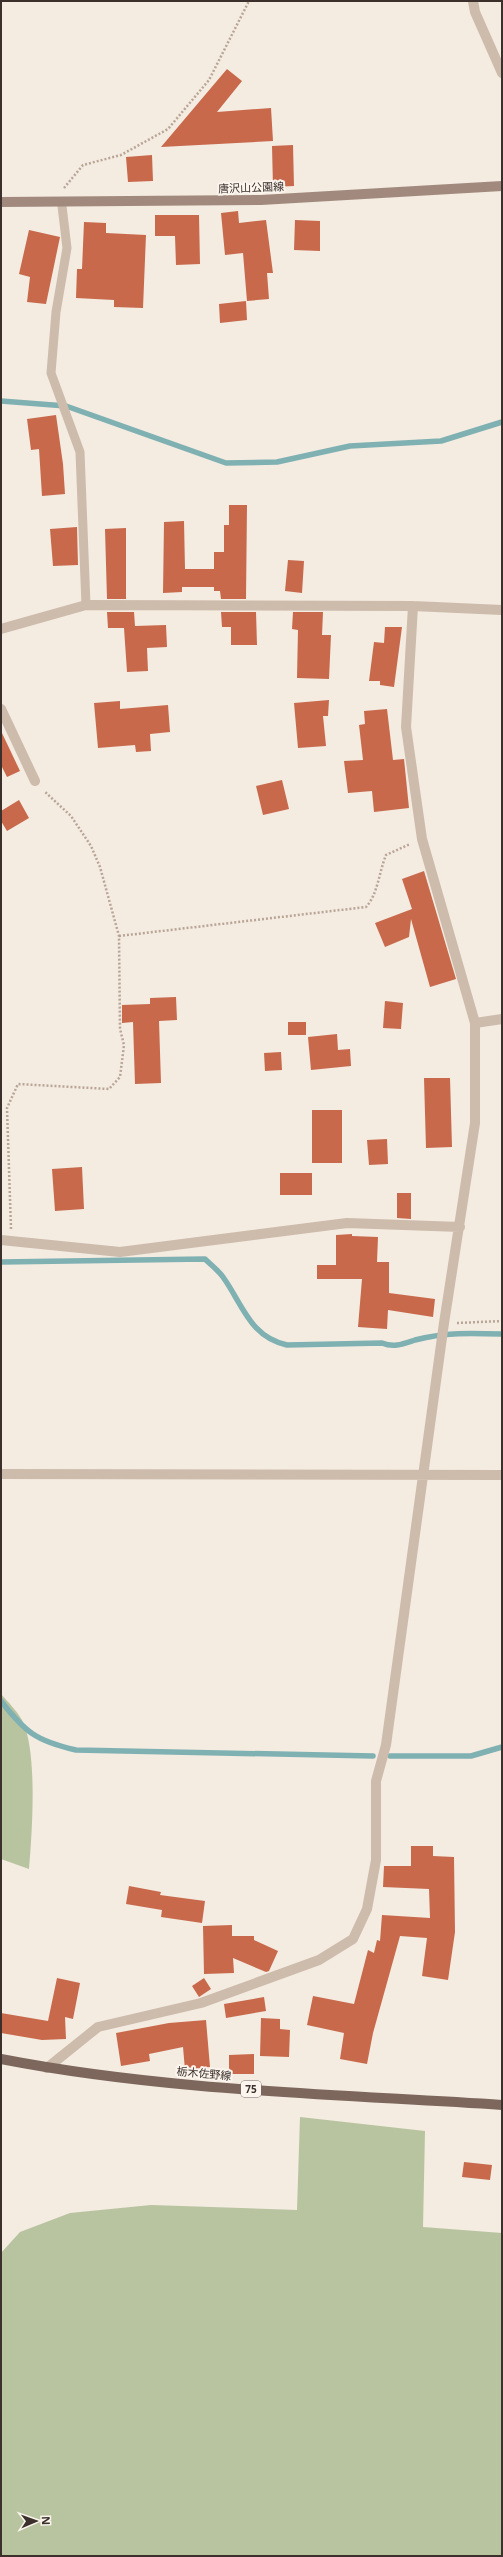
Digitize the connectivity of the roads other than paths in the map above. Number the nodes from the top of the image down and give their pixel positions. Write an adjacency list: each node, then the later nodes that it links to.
1 (473, 1): 2 (street)
2 (502, 73)
3 (502, 186): 4 (main road, 唐沢山公園線)
4 (1, 202)
5 (62, 206): 6 (lane)
6 (86, 605): 7 (street); 9 (street)
7 (413, 606): 8 (street); 13 (street)
8 (502, 610)
9 (1, 629)
10 (1, 709): 11 (street)
11 (35, 782)
12 (502, 1019): 13 (street)
13 (475, 1023): 14 (street)
14 (460, 1227): 15 (street); 17 (street)
15 (6, 1240)
16 (1, 1474): 17 (street)
17 (424, 1475): 18 (street); 20 (street)
18 (502, 1475)
19 (1, 2059): 20 (main road, 栃木佐野線 / 75)
20 (46, 2068): 21 (main road, 栃木佐野線 / 75)
21 (502, 2105)

